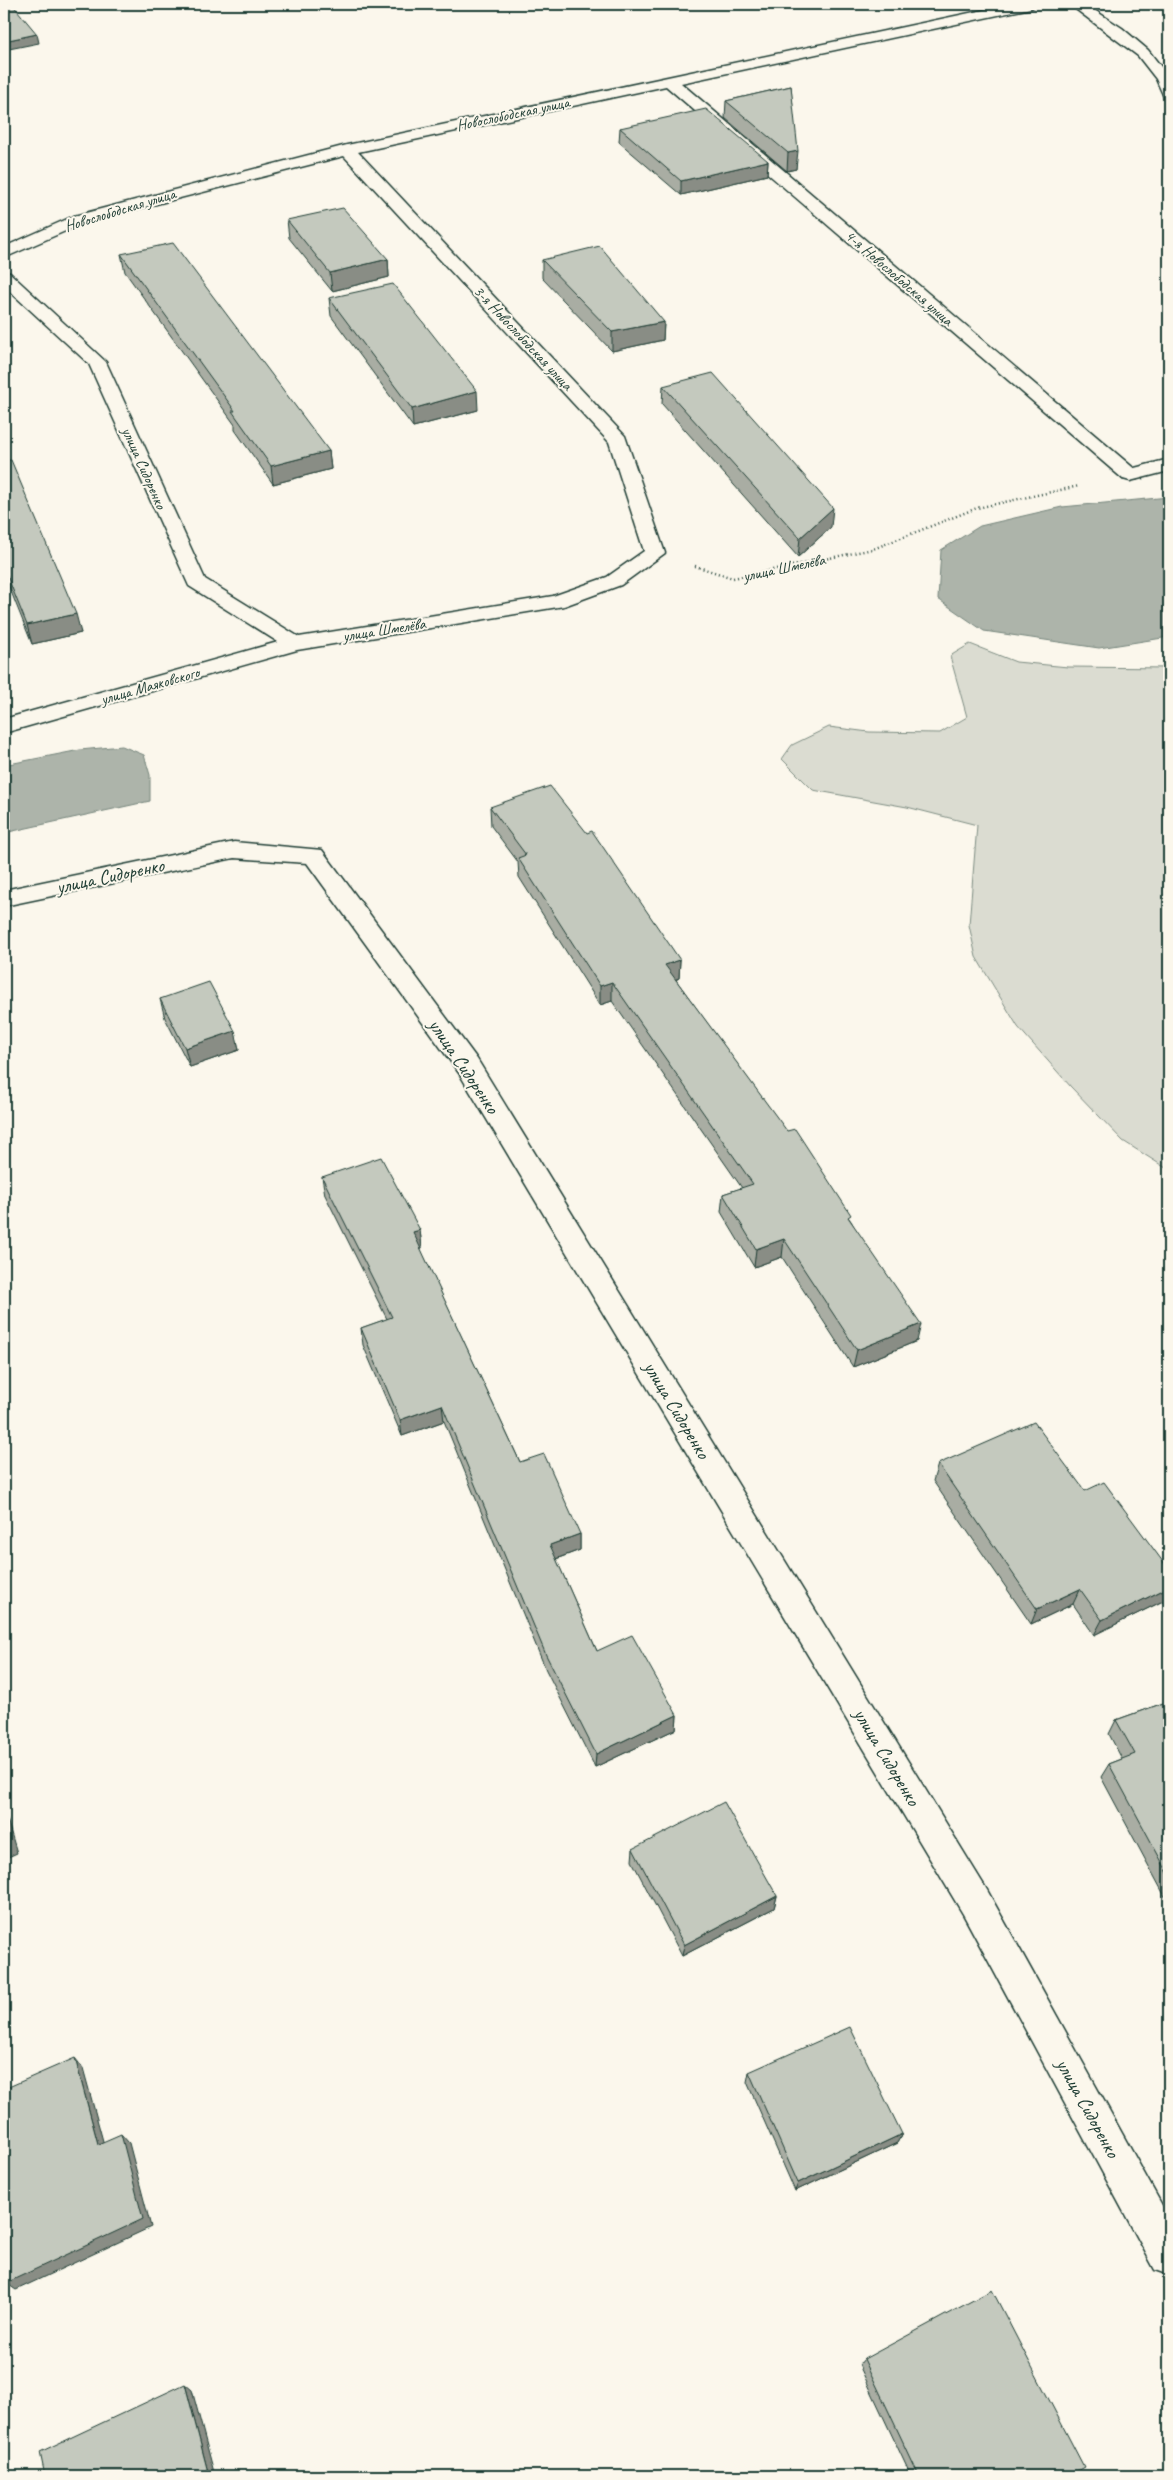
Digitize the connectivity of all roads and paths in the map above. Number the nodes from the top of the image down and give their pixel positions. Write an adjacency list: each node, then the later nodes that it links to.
1 (1031, 4): 3 (street, Новослободская улица)
2 (1076, 4): 4 (street)
3 (668, 80): 5 (street, Новослободская улица); 9 (street, 4-я Новослободская улица)
4 (1169, 94)
5 (347, 150): 6 (street, Новослободская улица); 10 (street, 3-я Новослободская улица)
6 (4, 253)
7 (4, 277): 11 (street, улица Сидоренко)
8 (1169, 465): 9 (street)
9 (1130, 475): 10 (path, улица Шмелёва)
10 (655, 552): 11 (street, улица Шмелёва)
11 (295, 644): 12 (street, улица Маяковского)
12 (4, 726)
13 (4, 898): 14 (street, улица Сидоренко)
14 (1169, 2256)

